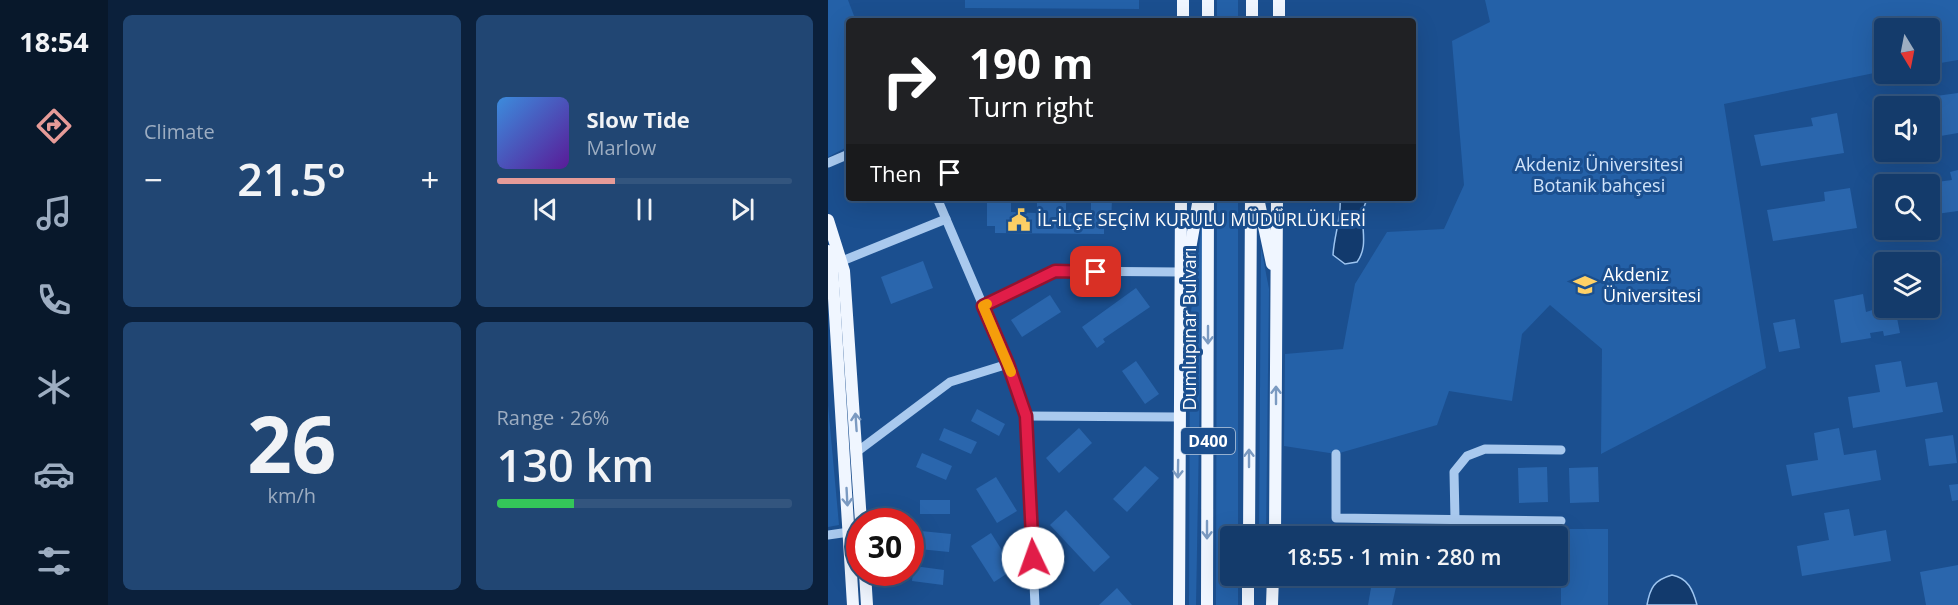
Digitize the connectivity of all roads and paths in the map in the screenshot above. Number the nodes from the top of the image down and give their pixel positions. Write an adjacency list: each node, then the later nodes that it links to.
1 (1183, 0): 5 (main road)
2 (1208, 0): 6 (main road)
3 (1252, 0): 7 (main road)
4 (1279, 0): 8 (main road)
5 (1183, 18)
6 (1208, 18)
7 (1252, 18)
8 (1279, 18)
9 (846, 155): 10 (street)
10 (828, 163)
11 (938, 201): 18 (street)
12 (1181, 201): 22 (main road)
13 (1198, 201): 24 (main road)
14 (1208, 201): 48 (main road, Dumlupınar Bulvarı / D400, one-way to 48)
15 (1251, 201): 36 (main road, one-way to 15)
16 (1259, 201): 23 (main road)
17 (1277, 201): 23 (main road)
18 (946, 219): 21 (street); 25 (street)
19 (828, 220): 21 (main road)
20 (828, 251): 32 (main road, one-way to 32)
21 (842, 261): 30 (main road, one-way to 21)
22 (1180, 272): 24 (main road); 25 (street)
23 (1276, 285): 37 (main road, one-way to 23)
24 (1179, 305): 28 (main road)
25 (983, 306): 26 (street)
26 (1008, 364): 27 (street); 30 (street)
27 (1026, 416): 28 (street); 46 (street)
28 (1178, 417): 47 (main road, one-way to 47)
29 (1561, 450): 34 (street)
30 (858, 451): 33 (main road)
31 (1336, 454): 34 (street)
32 (847, 508)
33 (860, 508)
34 (1455, 519): 35 (street)
35 (1562, 521)
36 (1249, 526)
37 (1275, 526)
38 (846, 532): 39 (street)
39 (828, 535)
40 (852, 586): 44 (main road)
41 (866, 586): 45 (main road)
42 (1248, 586): 49 (main road)
43 (1273, 586): 50 (main road)
44 (853, 605)
45 (867, 605)
46 (1035, 605)
47 (1179, 605)
48 (1207, 605)
49 (1248, 605)
50 (1272, 605)

